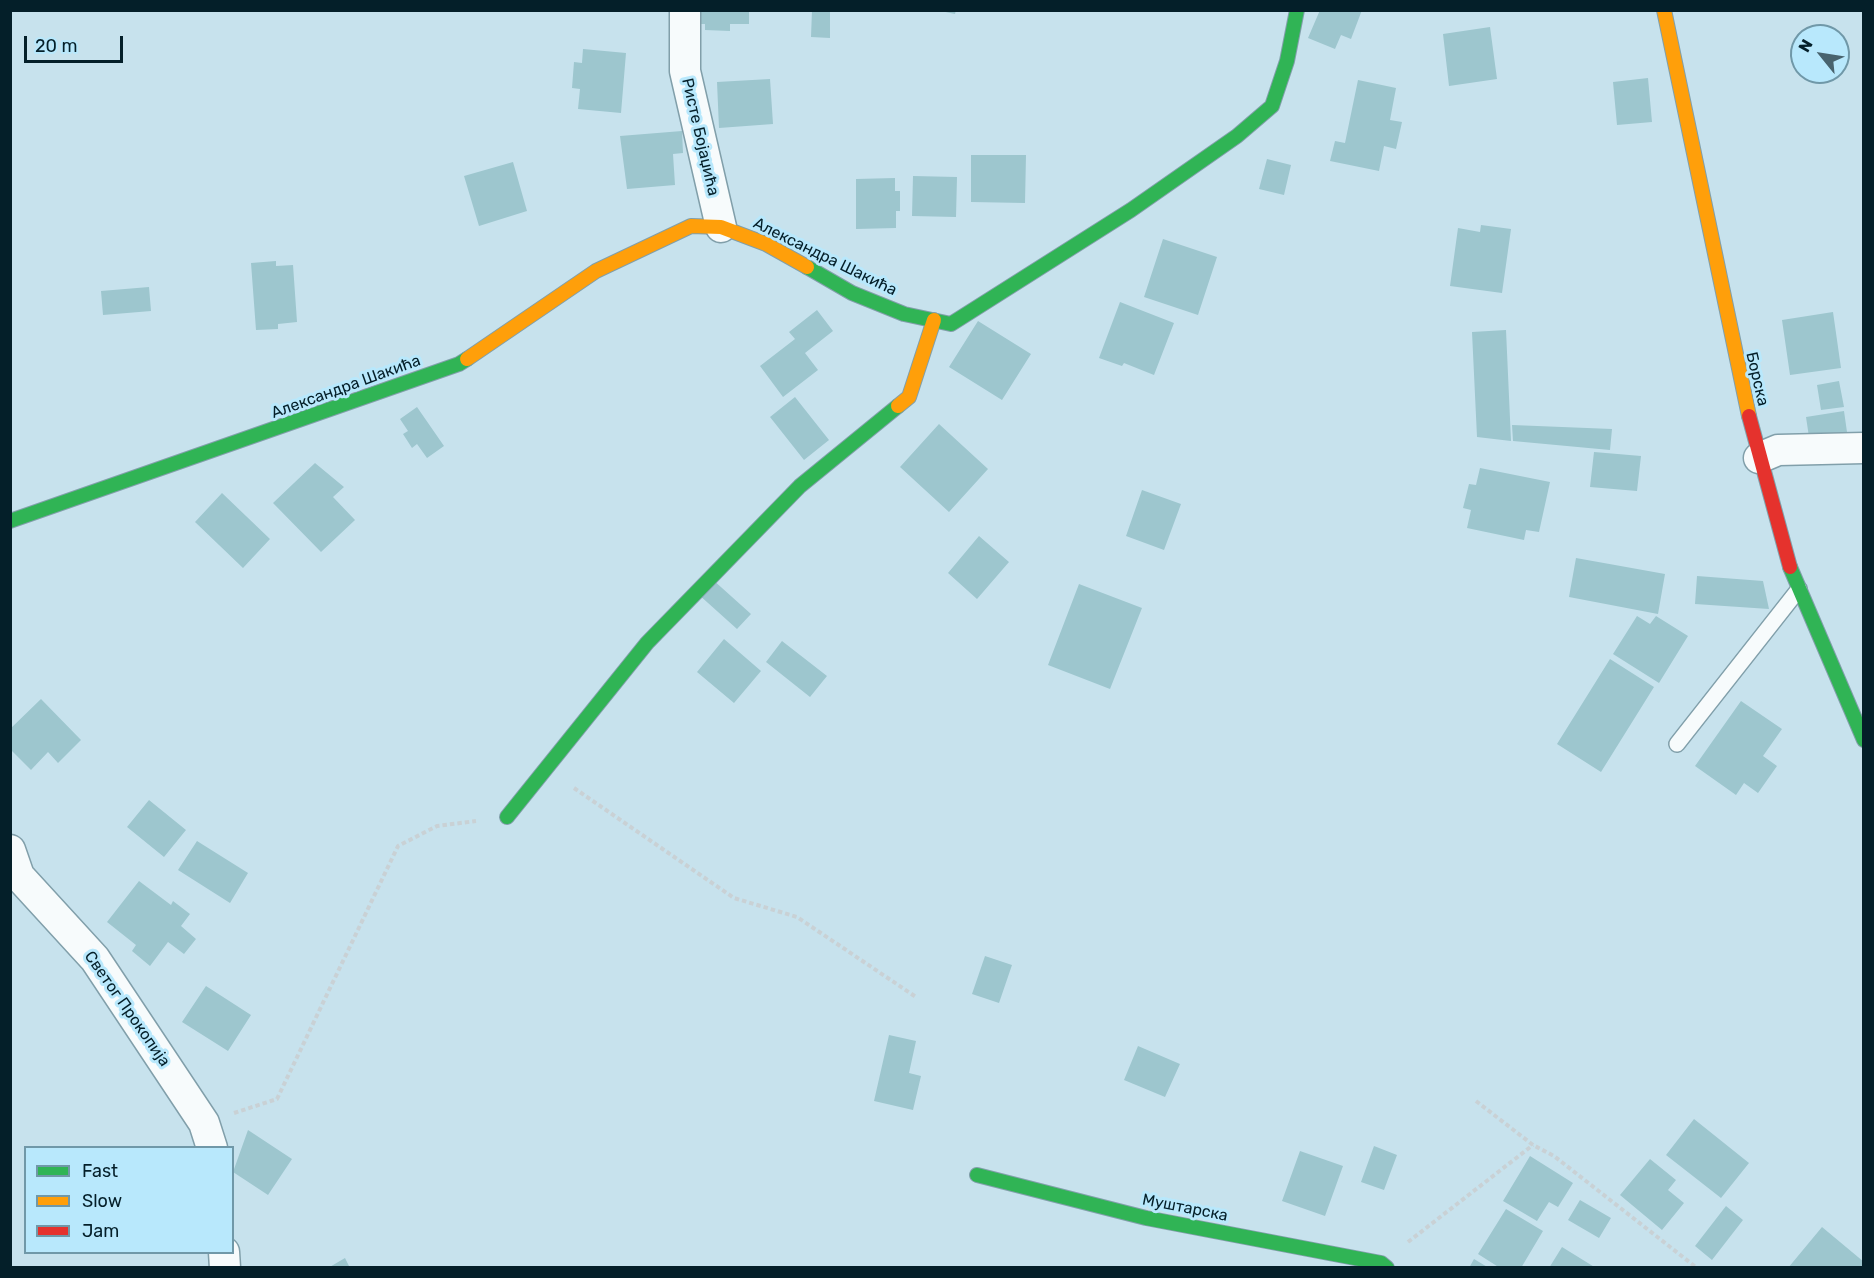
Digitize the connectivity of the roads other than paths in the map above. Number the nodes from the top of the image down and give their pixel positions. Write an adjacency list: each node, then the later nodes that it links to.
1 (685, 10): 4 (street, Ристе Бојаџића)
2 (1297, 10): 5 (street, Александра Шакића)
3 (1664, 10): 7 (street, Борска)
4 (721, 227): 5 (street, Александра Шакића); 8 (street, Александра Шакића)
5 (934, 320): 12 (street)
6 (1863, 448): 7 (street)
7 (1759, 458): 9 (street, Борска)
8 (10, 521)
9 (1799, 589): 10 (street, Борска); 11 (lane)
10 (1863, 740)
11 (1677, 744)
12 (507, 816)
13 (10, 849): 14 (street, Светог Прокопија)
14 (208, 1135)
15 (977, 1175): 16 (street, Муштарска)
16 (1384, 1265)

